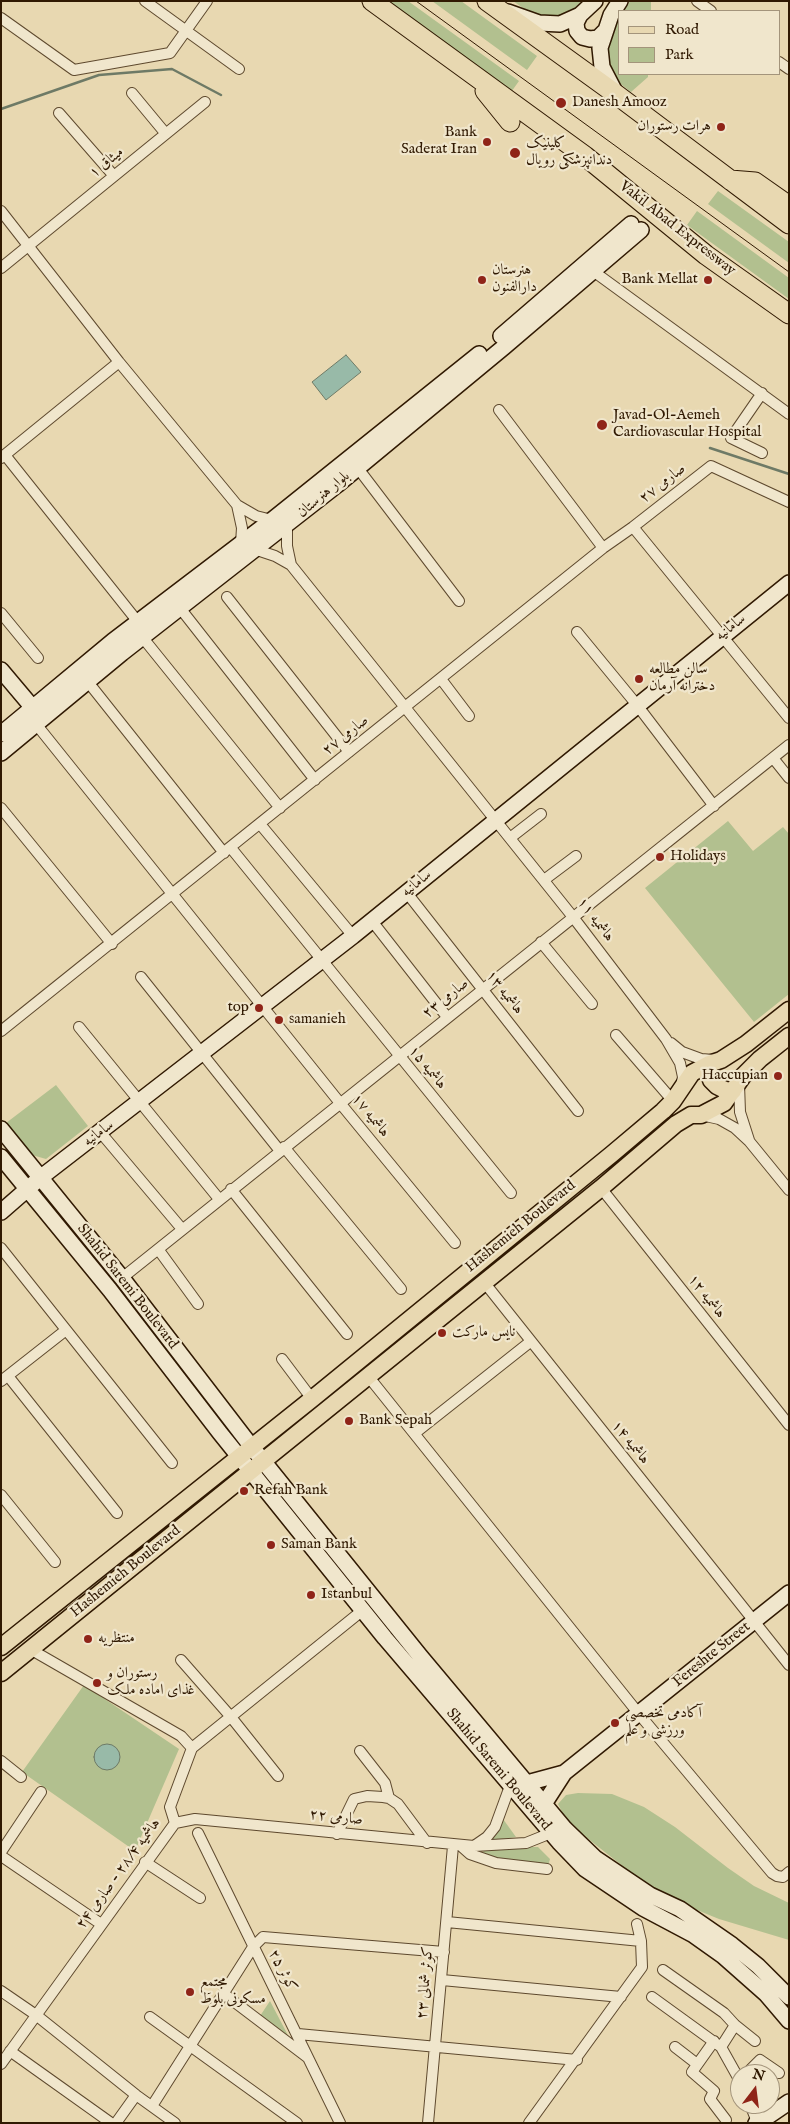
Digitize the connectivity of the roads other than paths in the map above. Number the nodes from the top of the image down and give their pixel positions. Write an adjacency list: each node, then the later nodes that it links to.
1 (145, 1): 11 (street)
2 (207, 1): 11 (street)
3 (372, 1): 14 (highway, Vakil Abad Expressway)
4 (595, 1): 9 (main road)
5 (620, 1): 12 (main road)
6 (698, 1): 8 (street)
7 (490, 4): 9 (main road); 16 (highway)
8 (710, 10)
9 (580, 15): 12 (main road)
10 (1, 18): 11 (street)
11 (186, 31): 13 (street)
12 (604, 32): 16 (main road)
13 (239, 69)
14 (470, 72): 19 (highway); 29 (highway, Vakil Abad Expressway)
15 (132, 94): 20 (street)
16 (617, 95): 22 (highway)
17 (205, 102): 20 (street, میثاق ۱)
18 (59, 113): 21 (street)
19 (510, 122)
20 (166, 134): 21 (street, میثاق ۱)
21 (114, 176): 26 (street, میثاق ۱)
22 (730, 180): 23 (highway); 25 (highway)
23 (789, 206)
24 (1, 211): 26 (street)
25 (789, 224)
26 (28, 246): 27 (street, میثاق ۱); 30 (street)
27 (1, 268)
28 (593, 270): 31 (street); 36 (main road, بلوار هنرستان); 37 (main road, بلوار هنرستان)
29 (782, 318)
30 (119, 362): 35 (street); 39 (street)
31 (762, 393): 33 (street); 34 (street)
32 (499, 410): 44 (street)
33 (789, 414)
34 (762, 453)
35 (3, 457): 51 (street)
36 (356, 468): 37 (main road, بلوار هنرستان); 48 (street)
37 (332, 479): 40 (main road, بلوار هنرستان); 41 (main road, بلوار هنرستان)
38 (789, 502): 42 (street, صارمی ۲۷)
39 (237, 505): 40 (street); 43 (street)
40 (272, 520): 43 (main road, بلوار هنرستان)
41 (287, 525): 43 (main road, بلوار هنرستان); 45 (street)
42 (633, 527): 44 (street, صارمی ۲۷); 53 (street)
43 (247, 546): 45 (street); 49 (main road, بلوار هنرستان); 51 (main road, بلوار هنرستان)
44 (603, 548): 59 (street, صارمی ۲۷)
45 (291, 565): 62 (street, هاشمیه ۱۱)
46 (786, 590): 53 (main road, سامانیه)
47 (227, 597): 69 (street)
48 (460, 601)
49 (180, 608): 54 (main road, بلوار هنرستان); 73 (street)
50 (1, 613): 57 (street)
51 (138, 622): 55 (main road, بلوار هنرستان)
52 (577, 632): 61 (street)
53 (721, 636): 61 (main road, سامانیه); 65 (street)
54 (143, 638): 56 (main road, بلوار هنرستان); 76 (street)
55 (113, 641): 56 (main road); 63 (main road, بلوار هنرستان)
56 (122, 653): 60 (main road, بلوار هنرستان)
57 (38, 658)
58 (1, 670): 63 (main road)
59 (441, 679): 62 (street, صارمی ۲۷); 64 (street)
60 (88, 682): 66 (main road, بلوار هنرستان); 81 (street, هاشمیه ۱۵)
61 (638, 704): 74 (street); 78 (main road, سامانیه)
62 (406, 707): 69 (street, صارمی ۲۷); 78 (street, هاشمیه ۱۱)
63 (33, 708): 67 (main road, بلوار هنرستان)
64 (470, 716)
65 (789, 718)
66 (36, 724): 70 (main road, بلوار هنرستان); 85 (street, هاشمیه ۱۷)
67 (1, 734)
68 (789, 745): 71 (street, صارمی ۲۳)
69 (349, 752): 73 (street, صارمی ۲۷)
70 (1, 753)
71 (773, 758): 72 (street); 74 (street, صارمی ۲۳)
72 (789, 778)
73 (315, 780): 76 (street, صارمی ۲۷)
74 (714, 806): 86 (street, صارمی ۲۳)
75 (1, 808): 90 (street)
76 (280, 808): 79 (street, صارمی ۲۷)
77 (541, 814): 80 (street)
78 (497, 820): 80 (street, هاشمیه ۱۱); 84 (main road, سامانیه)
79 (260, 824): 81 (street, صارمی ۲۷); 88 (street)
80 (510, 838): 83 (street, هاشمیه ۱۱)
81 (228, 850): 85 (street, صارمی ۲۷); 91 (street, هاشمیه ۱۵)
82 (576, 856): 83 (street)
83 (544, 880): 86 (street, هاشمیه ۱۱)
84 (407, 893): 87 (main road, سامانیه); 93 (street, هاشمیه ۱۳)
85 (172, 895): 90 (street, صارمی ۲۷); 95 (street, هاشمیه ۱۷)
86 (574, 917): 89 (street, صارمی ۲۳); 102 (street, هاشمیه ۱۱)
87 (372, 921): 88 (main road, سامانیه); 97 (street)
88 (353, 936): 91 (main road, سامانیه)
89 (541, 942): 93 (street, صارمی ۲۳); 94 (street)
90 (112, 944): 99 (street, صارمی ۲۷)
91 (322, 961): 95 (main road, سامانیه); 104 (street, هاشمیه ۱۵)
92 (141, 977): 103 (street)
93 (482, 989): 97 (street, صارمی ۲۳); 110 (street, هاشمیه ۱۳)
94 (592, 1004)
95 (263, 1007): 103 (main road, سامانیه); 109 (street, هاشمیه ۱۷)
96 (789, 1010): 105 (main road, Hashemieh Boulevard)
97 (447, 1018): 104 (street, صارمی ۲۳)
98 (79, 1027): 108 (street)
99 (1, 1031)
100 (616, 1035): 107 (street)
101 (789, 1036): 106 (main road, Hashemieh Boulevard)
102 (666, 1039): 105 (street); 107 (street)
103 (202, 1054): 108 (main road, سامانیه); 115 (street)
104 (398, 1056): 109 (street, صارمی ۲۳); 122 (street, هاشمیه ۱۵)
105 (715, 1062): 106 (main road); 107 (main road, Hashemieh Boulevard)
106 (736, 1086): 111 (main road, Hashemieh Boulevard); 114 (street)
107 (676, 1095): 126 (main road, Hashemieh Boulevard)
108 (140, 1102): 113 (main road, سامانیه); 123 (street)
109 (340, 1103): 115 (street, صارمی ۲۳); 127 (street, هاشمیه ۱۷)
110 (578, 1111)
111 (701, 1115): 114 (street); 118 (main road, Hashemieh Boulevard)
112 (1, 1129): 117 (main road, Shahid Saremi Boulevard)
113 (101, 1133): 117 (main road, سامانیه); 125 (street)
114 (749, 1141): 121 (street)
115 (282, 1149): 120 (street, صارمی ۲۳); 133 (street)
116 (1, 1157): 119 (main road, Shahid Saremi Boulevard)
117 (40, 1178): 119 (main road, سامانیه); 131 (main road, Shahid Saremi Boulevard)
118 (600, 1188): 130 (main road, Hashemieh Boulevard); 142 (street, هاشمیه ۱۲)
119 (27, 1189): 124 (main road); 144 (main road, Shahid Saremi Boulevard)
120 (231, 1189): 123 (street, صارمی ۲۳); 136 (street)
121 (789, 1190)
122 (511, 1193)
123 (219, 1199): 125 (street, صارمی ۲۳)
124 (1, 1212)
125 (182, 1229): 129 (street, صارمی ۲۳)
126 (513, 1234): 130 (main road); 141 (main road, Hashemieh Boulevard)
127 (455, 1243)
128 (1, 1248): 135 (street)
129 (158, 1249): 131 (street, صارمی ۲۳); 134 (street)
130 (524, 1249): 132 (main road, Hashemieh Boulevard)
131 (122, 1278): 144 (main road, Shahid Saremi Boulevard)
132 (484, 1282): 137 (street, هاشمیه ۱۴); 139 (main road, Hashemieh Boulevard)
133 (401, 1288)
134 (198, 1304)
135 (66, 1330): 140 (street); 146 (street)
136 (347, 1334)
137 (530, 1342): 143 (street); 153 (street, هاشمیه ۱۴)
138 (282, 1360): 141 (street)
139 (368, 1376): 143 (street); 145 (main road, Hashemieh Boulevard)
140 (5, 1379): 149 (street)
141 (312, 1399): 144 (main road, Hashemieh Boulevard)
142 (789, 1425)
143 (414, 1433): 160 (street)
144 (245, 1451): 145 (main road, Shahid Saremi Boulevard); 147 (main road, Shahid Saremi Boulevard); 154 (main road, Hashemieh Boulevard)
145 (263, 1461): 147 (main road, Hashemieh Boulevard); 157 (main road, Shahid Saremi Boulevard)
146 (172, 1463)
147 (251, 1471): 152 (main road, Shahid Saremi Boulevard); 155 (main road, Hashemieh Boulevard)
148 (1, 1495): 150 (street)
149 (117, 1513)
150 (55, 1562)
151 (789, 1593): 153 (main road, Fereshte Street)
152 (362, 1610): 157 (main road, Shahid Saremi Boulevard); 161 (street)
153 (754, 1621): 158 (street, هاشمیه ۱۴); 160 (main road, Fereshte Street)
154 (4, 1645): 155 (main road)
155 (24, 1654): 159 (main road, Hashemieh Boulevard); 162 (street)
156 (181, 1660): 161 (street)
157 (415, 1661): 168 (main road, Shahid Saremi Boulevard); 169 (main road, Shahid Saremi Boulevard)
158 (789, 1665)
159 (1, 1673)
160 (639, 1714): 165 (main road, Fereshte Street); 184 (street)
161 (231, 1717): 162 (street); 167 (street)
162 (192, 1748): 173 (street, هاشمیه ۲۸/۴ - صارمی ۲۴)
163 (360, 1751): 171 (street)
164 (1, 1761): 166 (street)
165 (564, 1773): 168 (main road, Fereshte Street); 172 (main road, Fereshte Street)
166 (21, 1776)
167 (278, 1776)
168 (527, 1783): 172 (main road, Shahid Saremi Boulevard)
169 (510, 1786): 175 (main road, Shahid Saremi Boulevard); 179 (street)
170 (41, 1792): 180 (street)
171 (389, 1798): 176 (street); 177 (street)
172 (544, 1804): 198 (main road, Shahid Saremi Boulevard)
173 (175, 1823): 176 (street, صارمی ۲۲); 182 (street, هاشمیه ۲۸/۴ - صارمی ۲۴)
174 (198, 1833): 190 (street, کوثر ۲۵)
175 (551, 1833): 179 (street, صارمی ۲۲); 201 (main road, Shahid Saremi Boulevard)
176 (337, 1834): 177 (street, صارمی ۲۲)
177 (427, 1843): 178 (street, صارمی ۲۲)
178 (457, 1846): 179 (street, صارمی ۲۲); 183 (street); 186 (street, کوثر شمالی ۲۳)
179 (474, 1846)
180 (1, 1852)
181 (1, 1856): 187 (street)
182 (145, 1862): 185 (street); 187 (street, هاشمیه ۲۸/۴ - صارمی ۲۴)
183 (547, 1869)
184 (789, 1872)
185 (200, 1898)
186 (447, 1922): 189 (street); 191 (street, کوثر شمالی ۲۳)
187 (101, 1924): 199 (street, هاشمیه ۲۸/۴ - صارمی ۲۴)
188 (637, 1924): 189 (street)
189 (641, 1942): 196 (street)
190 (253, 1947): 191 (street); 195 (street); 203 (street, کوثر ۲۵)
191 (444, 1952): 193 (street, کوثر شمالی ۲۳)
192 (663, 1970): 202 (street)
193 (442, 1980): 196 (street); 207 (street, کوثر شمالی ۲۳)
194 (1, 1991): 199 (street)
195 (224, 1994): 206 (street); 210 (street)
196 (621, 1997): 211 (street)
197 (652, 1997): 205 (street)
198 (789, 1997)
199 (36, 2014): 209 (street, هاشمیه ۲۸/۴ - صارمی ۲۴); 217 (street)
200 (150, 2017): 206 (street)
201 (789, 2021)
202 (735, 2025): 204 (street); 205 (street)
203 (298, 2034): 207 (street); 210 (street, کوثر ۲۵)
204 (755, 2041)
205 (717, 2044): 213 (street); 216 (street)
206 (191, 2047): 219 (street); 225 (street)
207 (436, 2047): 211 (street); 227 (street, کوثر شمالی ۲۳)
208 (674, 2047): 213 (street)
209 (10, 2051): 212 (street, هاشمیه ۲۸/۴ - صارمی ۲۴); 222 (street)
210 (309, 2058): 226 (street, کوثر ۲۵)
211 (577, 2060): 228 (street)
212 (1, 2064)
213 (697, 2064): 220 (street)
214 (756, 2064): 215 (street)
215 (766, 2064)
216 (730, 2065)
217 (136, 2095): 219 (street); 223 (street)
218 (789, 2102): 221 (main road)
219 (152, 2106): 224 (street)
220 (726, 2120)
221 (756, 2122)
222 (111, 2123)
223 (116, 2123)
224 (175, 2123)
225 (297, 2123)
226 (340, 2123)
227 (428, 2123)
228 (529, 2123)

